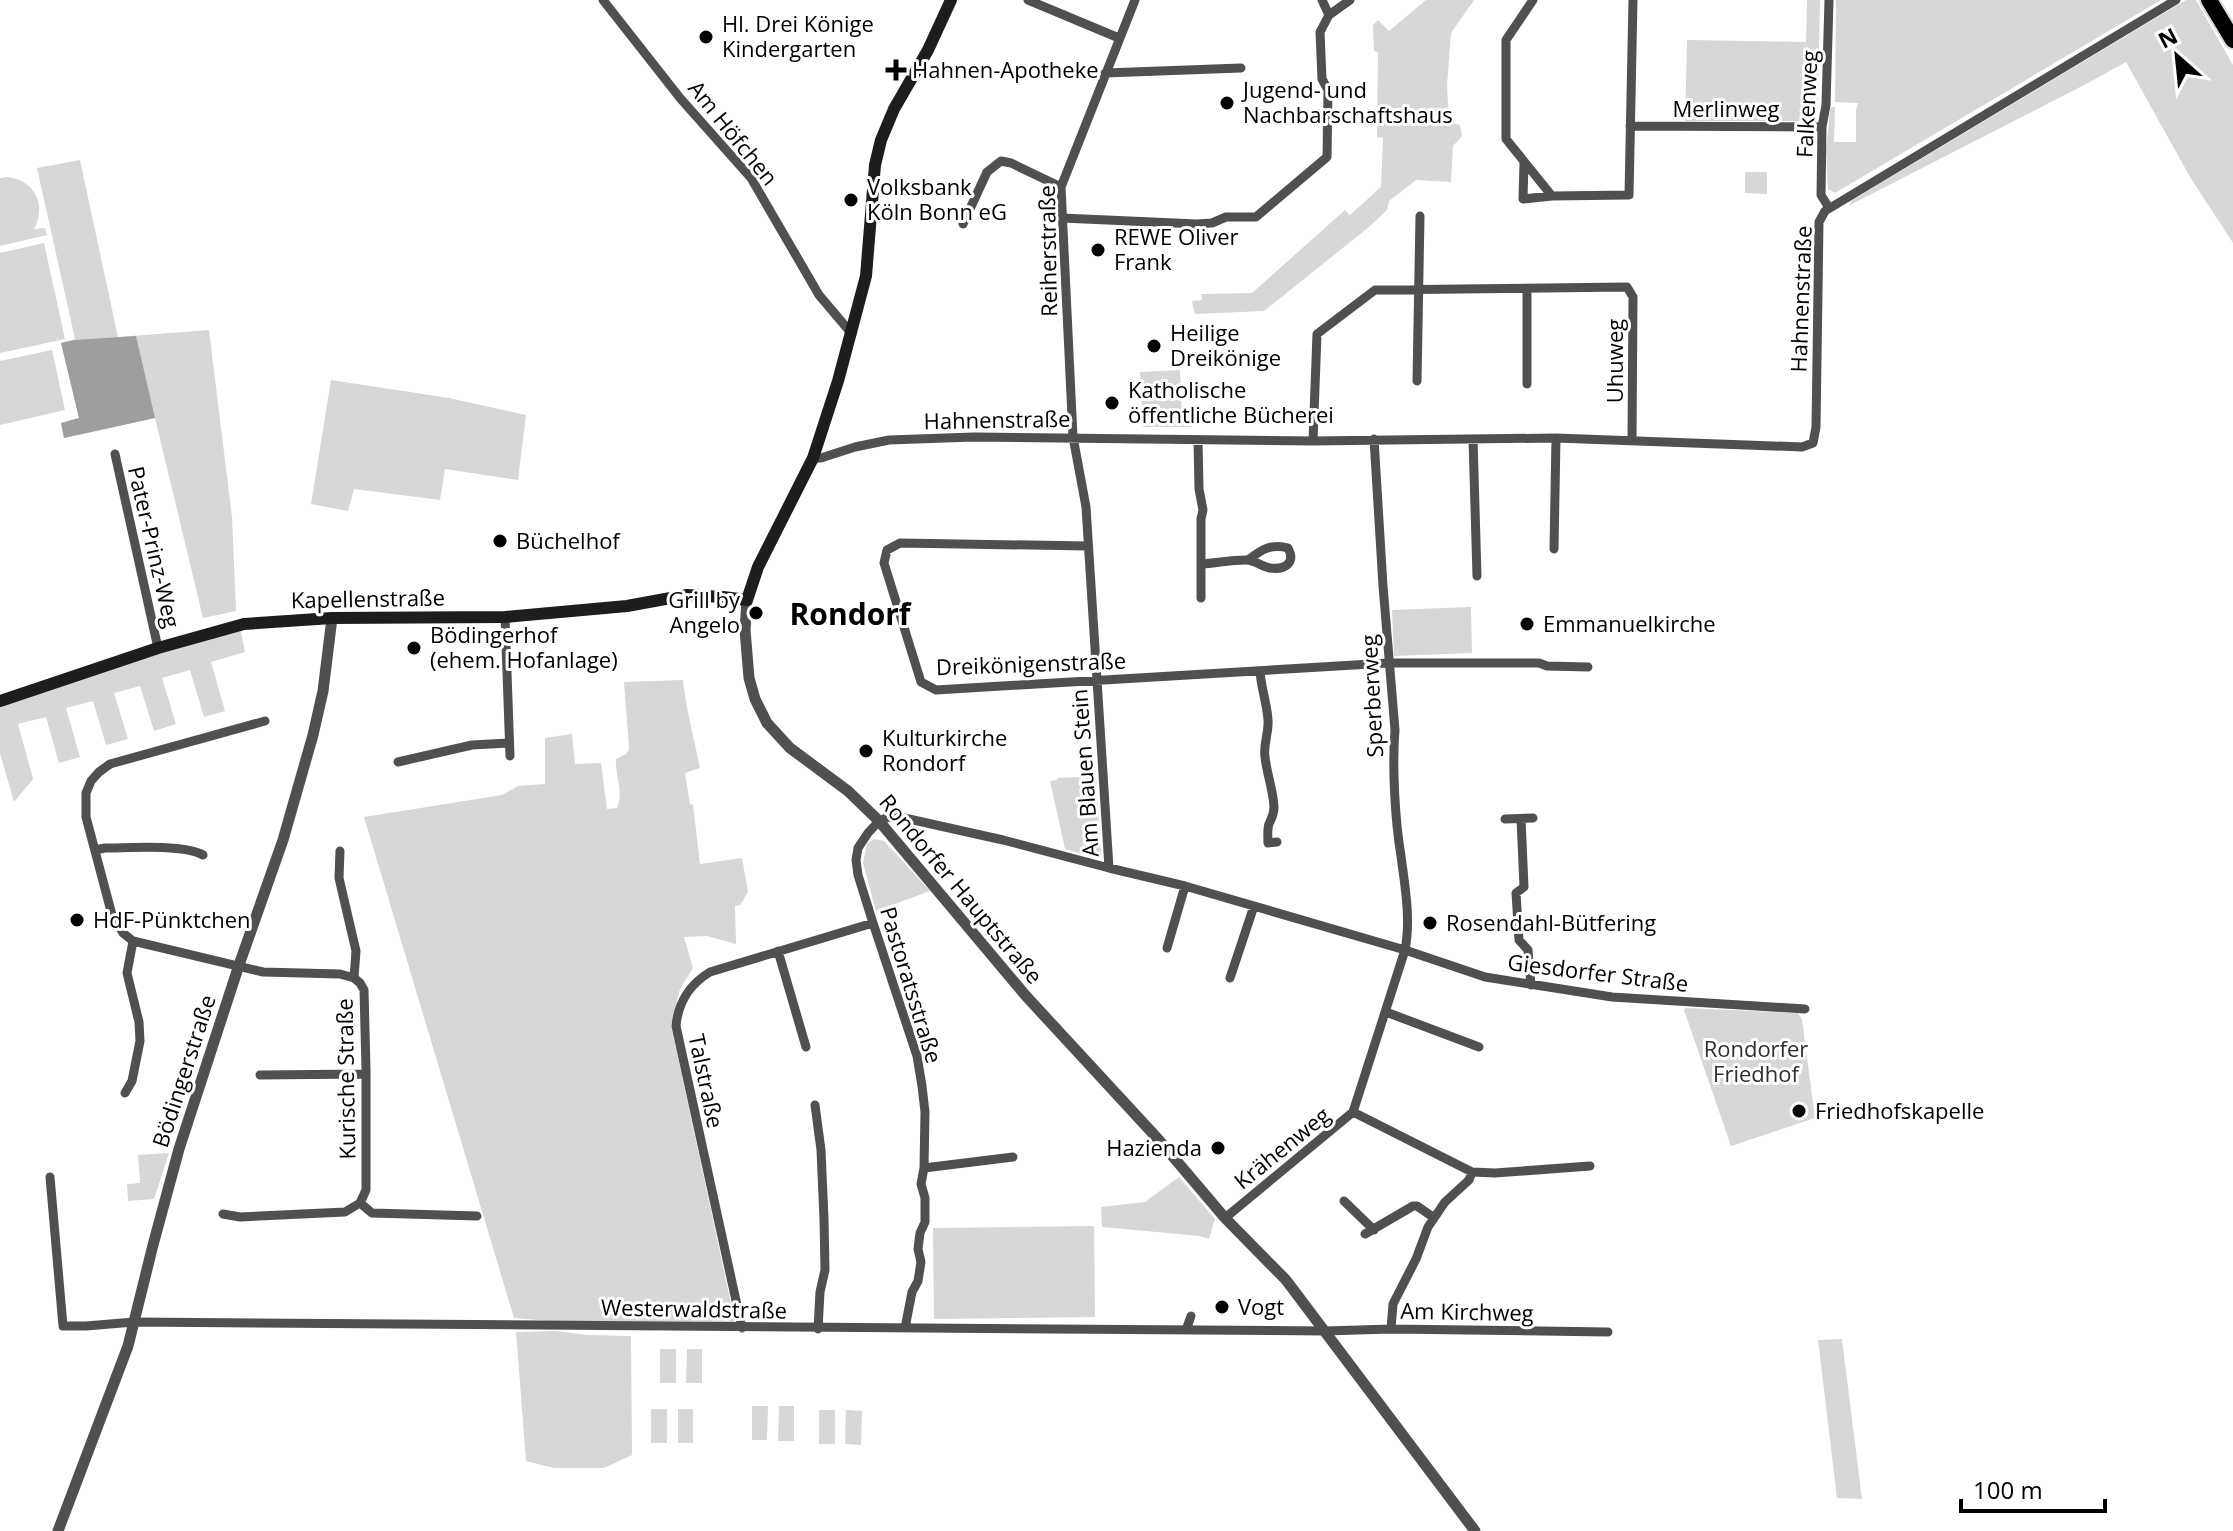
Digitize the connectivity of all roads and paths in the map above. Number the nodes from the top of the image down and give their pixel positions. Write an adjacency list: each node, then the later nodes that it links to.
1 (951, 0): 28 (main road, Rondorfer Hauptstraße)
2 (1028, 0): 13 (street)
3 (1135, 0): 13 (street, Reiherstraße)
4 (1322, 0): 12 (street)
5 (1350, 0): 12 (street)
6 (1533, 0): 19 (street)
7 (1633, 0): 17 (street)
8 (1829, 0): 18 (street, Falkenweg)
9 (2176, 0): 22 (street, Hahnenstraße)
10 (2209, 0): 14 (highway)
11 (609, 2): 28 (street, Am Höfchen)
12 (1329, 15): 24 (street)
13 (1119, 38): 16 (street, Reiherstraße)
14 (2233, 40)
15 (1241, 68): 16 (street)
16 (1105, 73): 20 (street, Reiherstraße)
17 (1630, 126): 18 (street, Merlinweg); 21 (street)
18 (1822, 127): 22 (street, Falkenweg)
19 (1524, 163): 21 (street); 21 (street)
20 (1061, 187): 24 (street, Reiherstraße); 25 (street)
21 (1552, 196)
22 (1829, 208): 36 (street, Hahnenstraße)
23 (1420, 216): 26 (street)
24 (1062, 218): 31 (street, Reiherstraße)
25 (963, 224)
26 (1420, 290): 27 (street, Uhuweg); 29 (street); 37 (street, Uhuweg)
27 (1527, 290): 30 (street); 36 (street, Uhuweg)
28 (852, 334): 39 (main road, Rondorfer Hauptstraße)
29 (1417, 381)
30 (1527, 384)
31 (1073, 437): 35 (street, Hahnenstraße); 39 (street, Hahnenstraße); 40 (street, Am Blauen Stein)
32 (1556, 438): 34 (street, Hahnenstraße); 36 (street, Hahnenstraße); 41 (street)
33 (1374, 439): 34 (street, Hahnenstraße); 37 (street, Hahnenstraße); 50 (street, Sperberweg)
34 (1473, 439): 44 (street)
35 (1198, 440): 37 (street, Hahnenstraße); 43 (street)
36 (1632, 440)
37 (1313, 441)
38 (115, 454): 49 (street, Pater-Prinz-Weg)
39 (813, 458): 46 (main road, Rondorfer Hauptstraße)
40 (1088, 546): 53 (street, Am Blauen Stein); 53 (street, Dreikönigenstraße)
41 (1554, 549)
42 (1248, 560): 43 (street)
43 (1202, 564): 45 (street)
44 (1477, 576)
45 (1201, 598)
46 (747, 600): 47 (main road, Kapellenstraße); 62 (street, Rondorfer Hauptstraße)
47 (505, 617): 48 (main road, Kapellenstraße); 56 (street)
48 (332, 618): 49 (main road, Kapellenstraße); 75 (street, Bödingerstraße)
49 (158, 648): 54 (main road, Kapellenstraße)
50 (1388, 663): 51 (street, Dreikönigenstraße); 52 (street, Dreikönigenstraße); 73 (street, Sperberweg)
51 (1588, 667)
52 (1260, 671): 53 (street, Dreikönigenstraße); 63 (street)
53 (1098, 681): 67 (street, Am Blauen Stein)
54 (0, 701)
55 (265, 721): 64 (street)
56 (509, 743): 57 (street); 58 (street)
57 (510, 756)
58 (398, 762)
59 (1533, 818): 61 (street)
60 (1505, 819): 61 (street)
61 (1521, 819): 78 (street)
62 (879, 821): 67 (street, Giesdorfer Straße); 70 (street, Pastoratsstraße); 98 (street, Rondorfer Hauptstraße)
63 (1277, 842)
64 (95, 850): 66 (street); 71 (street)
65 (340, 851): 76 (street)
66 (203, 855)
67 (1109, 868): 68 (street, Giesdorfer Straße)
68 (1185, 886): 69 (street, Giesdorfer Straße); 72 (street)
69 (1254, 906): 73 (street, Giesdorfer Straße); 77 (street)
70 (873, 923): 74 (street, Talstraße); 90 (street, Pastoratsstraße)
71 (133, 941): 75 (street, Kurische Straße); 85 (street)
72 (1167, 948)
73 (1405, 950): 78 (street, Giesdorfer Straße); 80 (street, Krähenweg)
74 (778, 951): 81 (street); 101 (street, Talstraße)
75 (239, 965): 76 (street, Kurische Straße); 100 (street, Bödingerstraße)
76 (354, 978): 83 (street, Kurische Straße)
77 (1230, 978)
78 (1531, 985): 79 (street, Giesdorfer Straße)
79 (1805, 1009)
80 (1386, 1012): 82 (street); 87 (street, Krähenweg)
81 (806, 1047)
82 (1479, 1047)
83 (366, 1074): 84 (street); 94 (street, Kurische Straße)
84 (260, 1075)
85 (125, 1093)
86 (815, 1105): 103 (street)
87 (1353, 1112): 91 (street); 98 (street, Krähenweg)
88 (1013, 1157): 90 (street)
89 (1590, 1166): 91 (street)
90 (924, 1168): 102 (street, Pastoratsstraße)
91 (1472, 1172): 97 (street)
92 (50, 1177): 100 (street, Westerwaldstraße)
93 (1344, 1201): 97 (street)
94 (360, 1203): 95 (street); 96 (street)
95 (223, 1214)
96 (477, 1216)
97 (1433, 1217): 104 (street)
98 (1225, 1218): 106 (street, Rondorfer Hauptstraße)
99 (1191, 1316): 105 (street)
100 (134, 1322): 101 (street, Westerwaldstraße); 108 (street, Bödingerstraße)
101 (742, 1328): 103 (street, Westerwaldstraße)
102 (905, 1328): 103 (street, Westerwaldstraße); 105 (street, Westerwaldstraße)
103 (818, 1329)
104 (1391, 1329): 106 (street, Am Kirchweg); 107 (street, Am Kirchweg)
105 (1186, 1330): 106 (street, Westerwaldstraße)
106 (1325, 1331): 109 (street, Rondorfer Hauptstraße)
107 (1608, 1332)
108 (58, 1531)
109 (1475, 1531)

